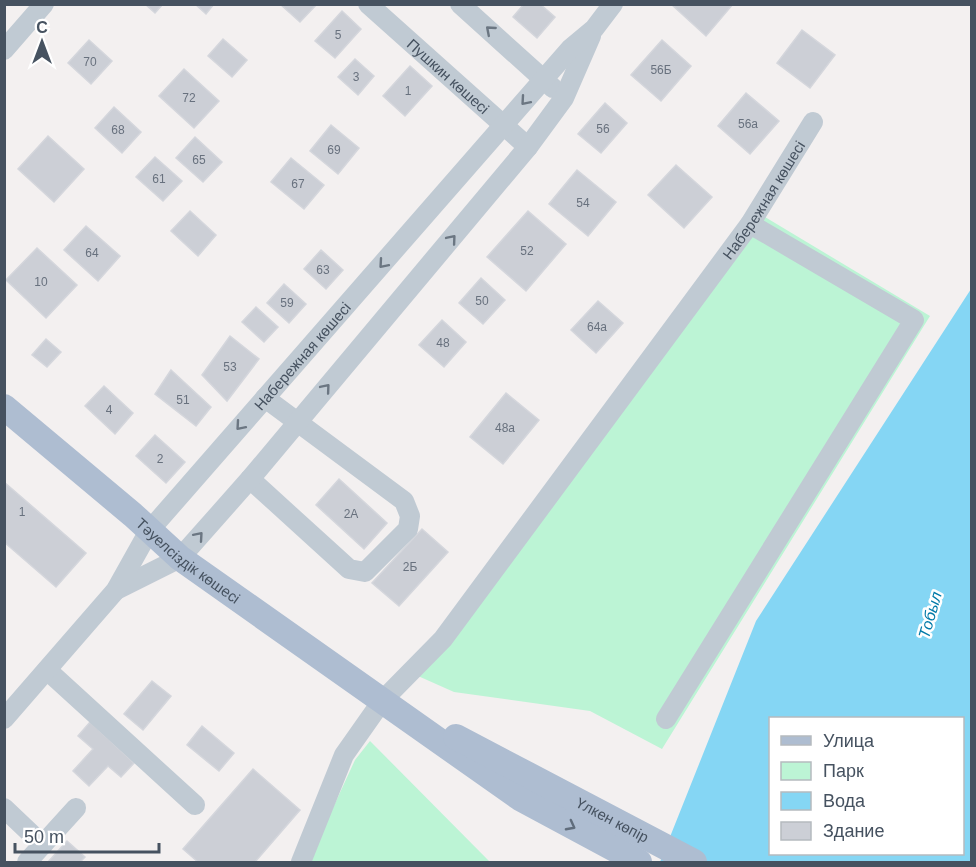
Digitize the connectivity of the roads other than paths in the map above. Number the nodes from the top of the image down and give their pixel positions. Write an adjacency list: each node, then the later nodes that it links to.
1 (44, 4): 6 (street)
2 (368, 4): 10 (street, Пушкин көшесі)
3 (460, 4): 7 (street, one-way to 3)
4 (613, 4): 5 (street, Набережная көшесі)
5 (594, 29): 7 (street, Набережная көшесі); 8 (street)
6 (4, 50)
7 (544, 79): 8 (street); 10 (street, Набережная көшесі, one-way to 10)
8 (564, 98): 11 (street)
9 (813, 122): 12 (street, Набережная көшесі)
10 (503, 126): 11 (street, Пушкин көшесі); 13 (street, Набережная көшесі, one-way to 13)
11 (528, 147): 15 (street, one-way to 11)
12 (750, 224): 21 (street, Набережная көшесі); 23 (street)
13 (265, 398): 15 (street); 17 (street, Набережная көшесі, one-way to 17)
14 (4, 407): 17 (main road, Тәуелсіздік көшесі)
15 (299, 422): 16 (street); 16 (street)
16 (250, 479): 18 (street, one-way to 16)
17 (149, 531): 18 (main road, Тәуелсіздік көшесі); 19 (street, Набережная көшесі)
18 (180, 558): 19 (street); 21 (main road, Тәуелсіздік көшесі)
19 (116, 590): 20 (street, Набережная көшесі)
20 (47, 670): 22 (street, Набережная көшесі); 24 (street)
21 (382, 701): 29 (street, Набережная көшесі); 30 (main road, Үлкен көпір, one-way to 30); 31 (main road, Үлкен көпір)
22 (4, 719)
23 (666, 719)
24 (195, 806)
25 (4, 808): 27 (street)
26 (76, 808): 27 (street)
27 (43, 845): 28 (street)
28 (27, 862)
29 (301, 862)
30 (639, 862)
31 (694, 862)

